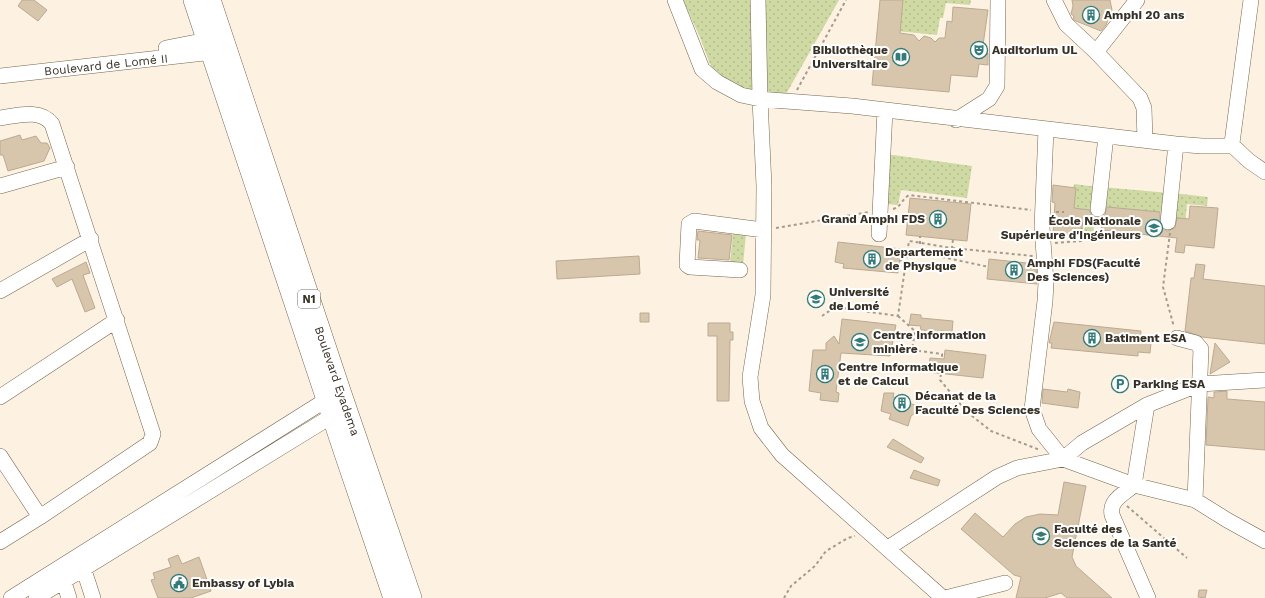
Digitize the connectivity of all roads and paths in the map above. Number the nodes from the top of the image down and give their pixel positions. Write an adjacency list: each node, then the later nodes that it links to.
1 (194, 0): 10 (highway, N1)
2 (210, 0): 10 (highway, N1)
3 (675, 0): 14 (street)
4 (758, 0): 14 (street)
5 (846, 0): 15 (path)
6 (998, 0): 18 (street)
7 (1054, 0): 11 (street)
8 (1137, 0): 11 (street)
9 (1251, 0): 23 (street)
10 (217, 45): 12 (street, Boulevard de Lomé II); 13 (street, Boulevard de Lomé II); 54 (highway, N1)
11 (1096, 52): 21 (street)
12 (0, 67)
13 (0, 76)
14 (760, 100): 15 (street); 32 (street)
15 (791, 101): 16 (street)
16 (885, 110): 18 (street); 27 (street)
17 (0, 118): 24 (street)
18 (956, 120): 19 (street)
19 (1046, 129): 20 (street); 28 (street)
20 (1106, 136): 21 (street); 30 (street)
21 (1145, 140): 22 (street)
22 (1176, 144): 23 (street); 31 (street)
23 (1232, 145): 25 (street)
24 (67, 167): 26 (street); 35 (street)
25 (1265, 172)
26 (0, 186)
27 (880, 210): 28 (path); 32 (path); 33 (street)
28 (1042, 211): 29 (path); 40 (street)
29 (1064, 212)
30 (1095, 215): 40 (path)
31 (1169, 227): 48 (path)
32 (764, 230): 43 (street); 62 (street)
33 (879, 234)
34 (920, 236): 37 (path)
35 (91, 239): 44 (street); 47 (street)
36 (953, 239): 38 (path)
37 (920, 244): 38 (path); 39 (path)
38 (952, 248): 40 (path)
39 (909, 250): 41 (path); 42 (path); 46 (path)
40 (1044, 250): 58 (street)
41 (900, 261)
42 (989, 267)
43 (740, 270)
44 (0, 291)
45 (822, 316): 46 (path)
46 (898, 316): 49 (path)
47 (117, 320): 53 (street); 61 (street)
48 (1176, 338): 52 (street)
49 (942, 359)
50 (942, 368): 56 (path)
51 (1265, 380): 52 (street)
52 (1200, 384): 55 (street); 60 (street)
53 (0, 397)
54 (336, 404): 66 (street); 73 (highway, Boulevard Eyadema / N1); 74 (highway, Boulevard Eyadema / N1)
55 (1147, 405): 58 (street); 59 (street)
56 (1041, 451)
57 (0, 456): 61 (street)
58 (1063, 459): 59 (street); 65 (street)
59 (1134, 485): 60 (street); 77 (street)
60 (1195, 500): 63 (street)
61 (40, 517): 64 (street)
62 (869, 532): 65 (street); 75 (path)
63 (1265, 541)
64 (0, 542)
65 (888, 548): 76 (street)
66 (81, 562): 67 (street); 72 (street)
67 (61, 574): 69 (street); 70 (street); 71 (street)
68 (1005, 582): 76 (street)
69 (11, 598)
70 (36, 598)
71 (69, 598)
72 (93, 598)
73 (394, 598)
74 (411, 598)
75 (784, 598)
76 (944, 598)
77 (1148, 598)

